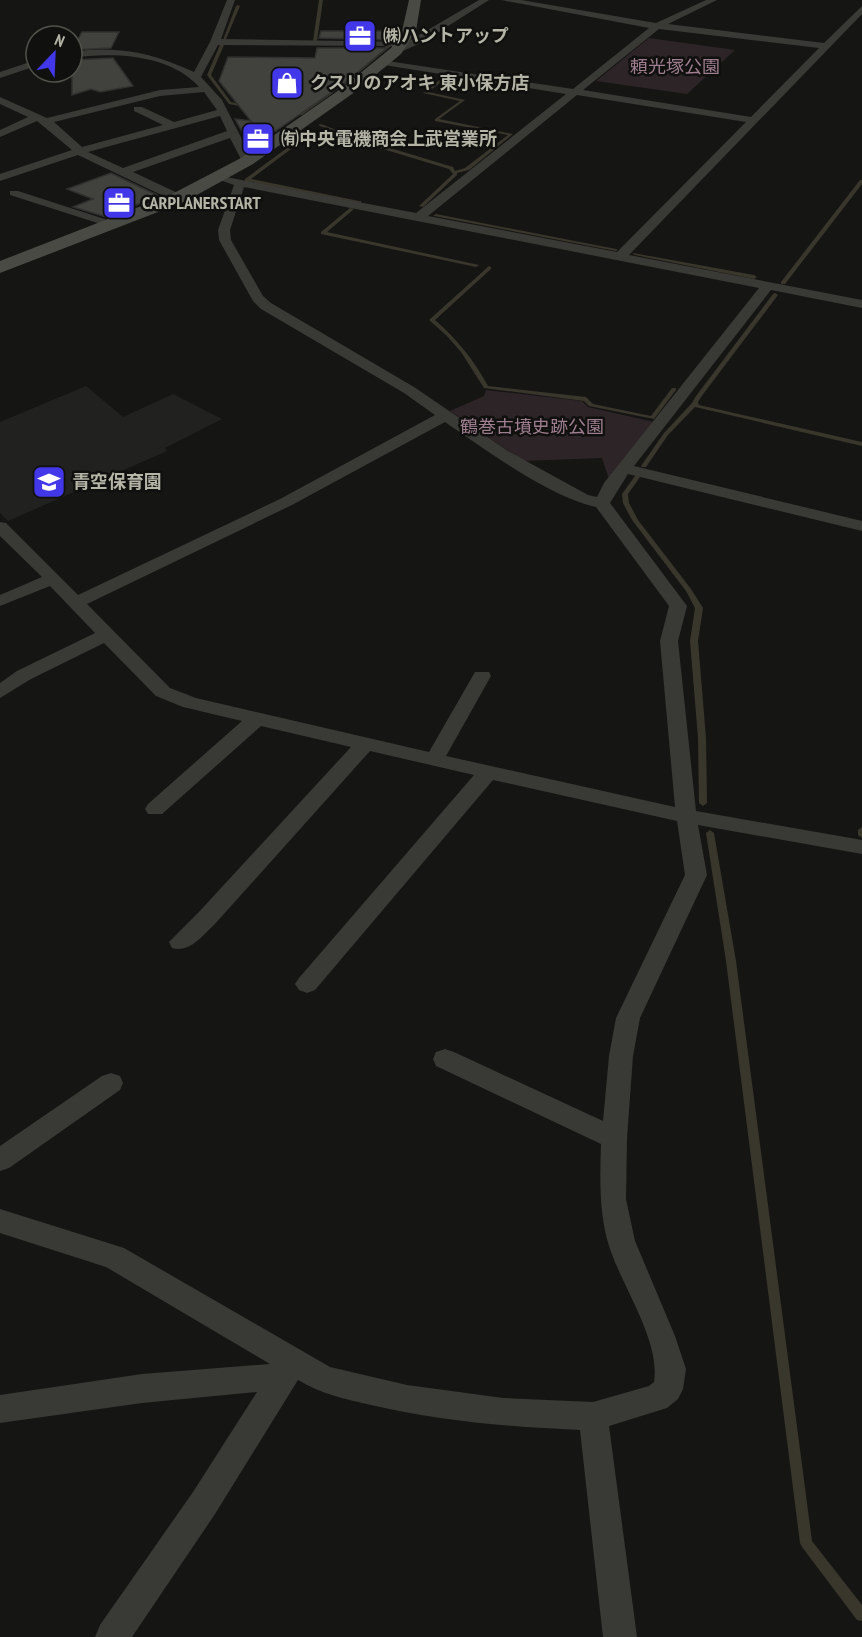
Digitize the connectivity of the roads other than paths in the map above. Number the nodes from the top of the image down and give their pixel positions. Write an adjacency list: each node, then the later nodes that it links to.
1 (231, 0): 8 (street)
2 (415, 0): 10 (main road)
3 (485, 0): 10 (street)
4 (505, 0): 7 (street)
5 (712, 0): 7 (street)
6 (862, 9): 9 (street)
7 (657, 26): 9 (street); 16 (street)
8 (215, 42): 10 (street); 14 (street)
9 (826, 46): 21 (street)
10 (395, 52): 16 (street); 28 (main road)
11 (84, 54): 14 (street)
12 (24, 67): 13 (street)
13 (0, 75)
14 (196, 77): 15 (street)
15 (207, 89): 19 (street); 20 (street)
16 (575, 92): 21 (street); 35 (street)
17 (0, 100): 20 (street)
18 (138, 109): 22 (street)
19 (222, 112): 22 (street); 24 (street)
20 (41, 119): 25 (street); 27 (street)
21 (752, 120): 37 (street)
22 (172, 125): 26 (street)
23 (100, 131): 26 (street)
24 (233, 133): 28 (street); 29 (street)
25 (0, 134)
26 (119, 140): 27 (street)
27 (79, 151): 29 (street); 30 (street)
28 (247, 161): 31 (main road)
29 (123, 172): 34 (street)
30 (0, 178)
31 (218, 178): 32 (street); 34 (main road)
32 (240, 183): 35 (street); 41 (street)
33 (14, 193): 36 (street)
34 (178, 198): 36 (main road)
35 (418, 218): 37 (street)
36 (114, 224): 38 (main road)
37 (620, 257): 39 (street)
38 (0, 267)
39 (767, 286): 40 (street); 42 (street)
40 (862, 304)
41 (444, 416): 43 (street); 48 (street)
42 (624, 468): 43 (street); 44 (street)
43 (602, 503): 57 (street)
44 (862, 526)
45 (0, 527): 46 (street)
46 (53, 578): 47 (street); 48 (street)
47 (0, 601)
48 (75, 603): 49 (street)
49 (106, 635): 51 (street); 52 (street)
50 (482, 676): 54 (street)
51 (0, 692)
52 (255, 720): 53 (street); 56 (street)
53 (364, 745): 54 (street); 59 (street)
54 (434, 760): 55 (street)
55 (488, 772): 57 (street); 60 (street)
56 (155, 809)
57 (686, 815): 58 (street); 63 (street)
58 (862, 847)
59 (180, 942)
60 (307, 984)
61 (445, 1059): 63 (street)
62 (111, 1083): 64 (street)
63 (614, 1138): 68 (street)
64 (0, 1160)
65 (0, 1221): 66 (street)
66 (288, 1370): 67 (street); 68 (street); 69 (street)
67 (0, 1408)
68 (593, 1416): 70 (street)
69 (112, 1637)
70 (620, 1637)

